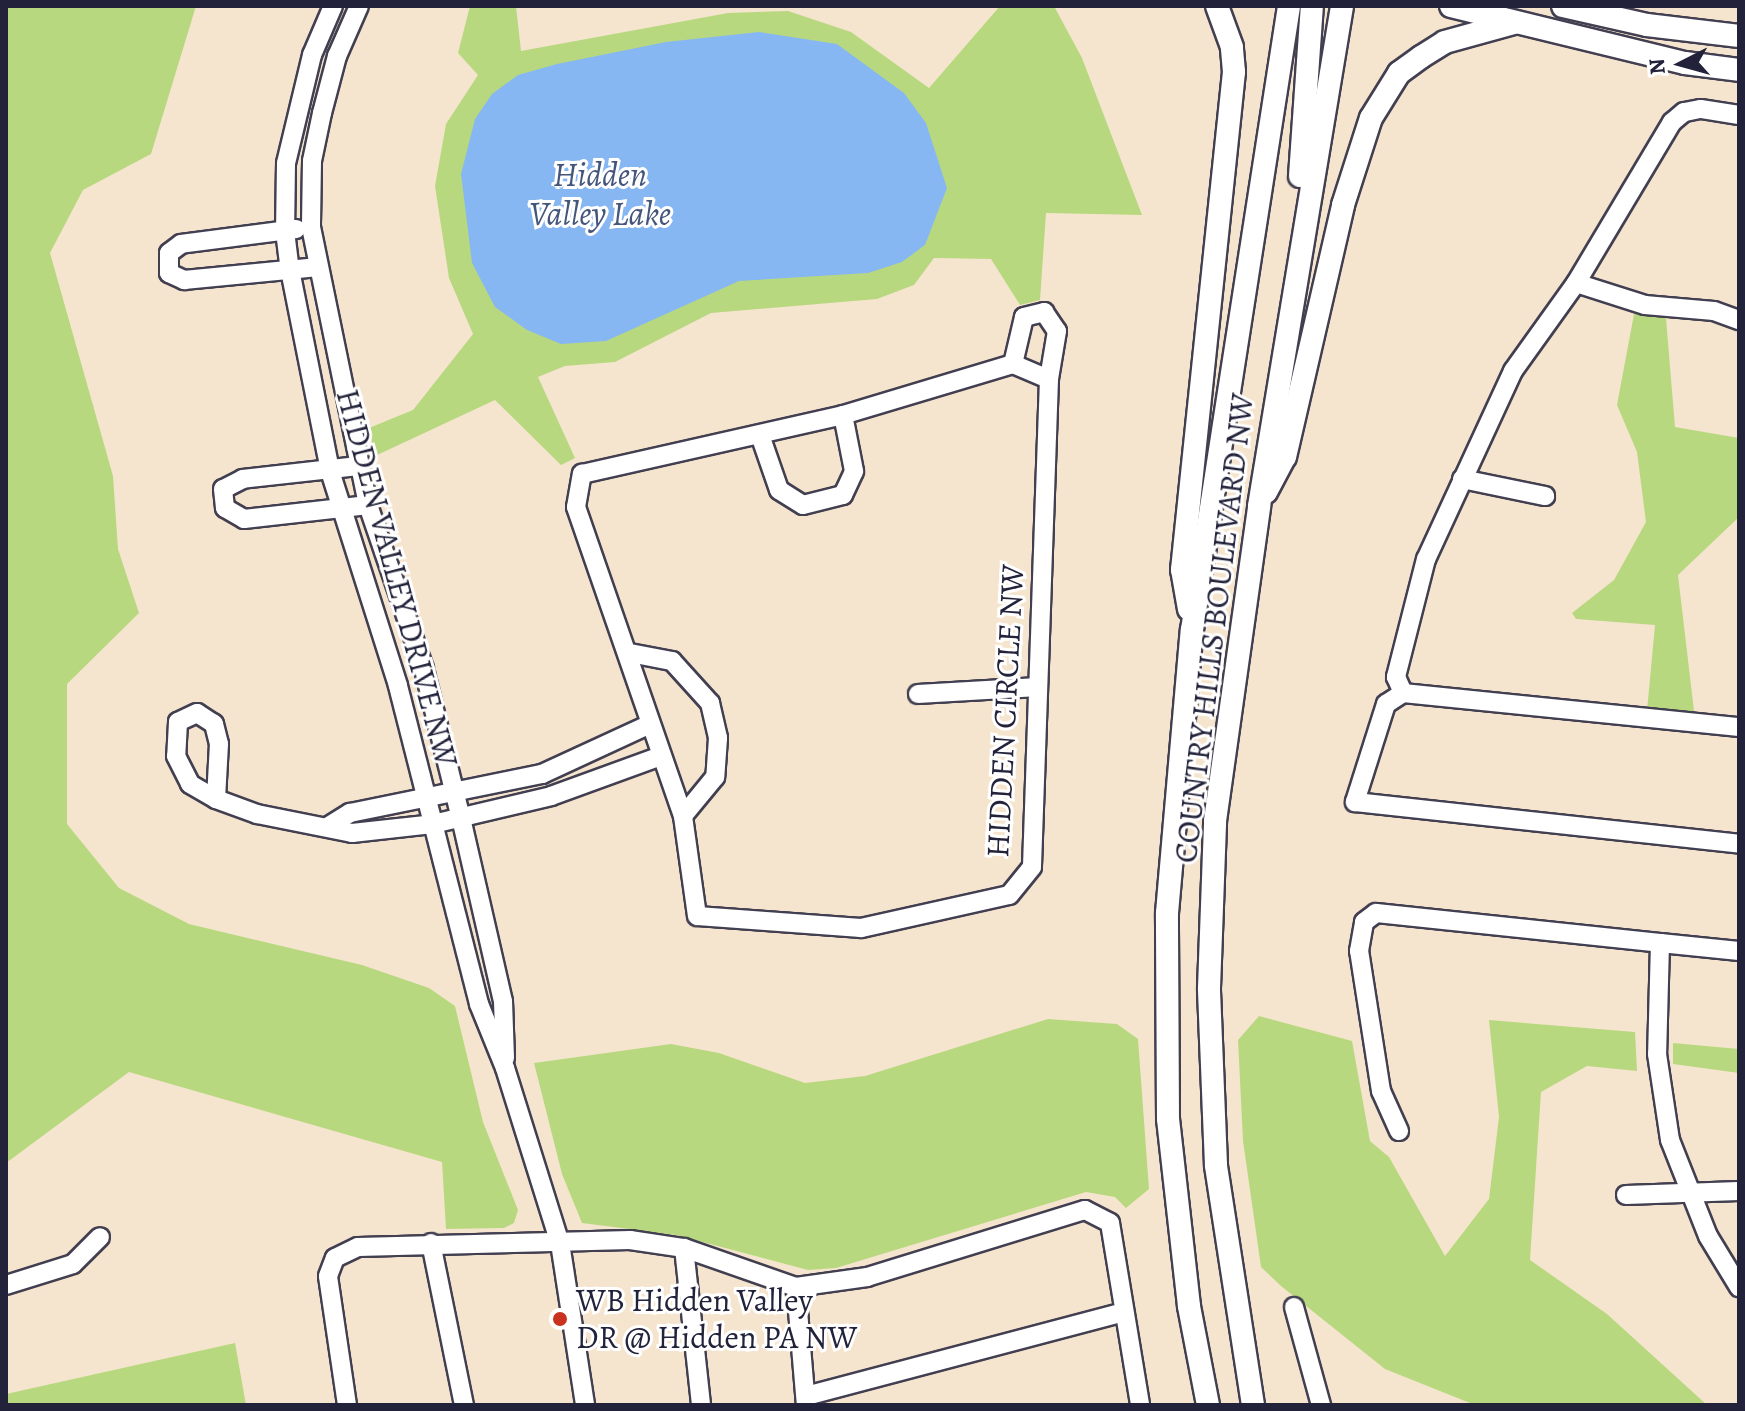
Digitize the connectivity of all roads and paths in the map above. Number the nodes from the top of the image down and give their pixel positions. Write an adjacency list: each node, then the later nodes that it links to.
1 (333, 6): 15 (street, HIDDEN VALLEY DRIVE NW)
2 (359, 6): 14 (street, HIDDEN VALLEY DRIVE NW)
3 (1217, 6): 32 (main road)
4 (1289, 6): 32 (main road, COUNTRY HILLS BOULEVARD NW)
5 (1312, 6): 16 (main road)
6 (1342, 6): 16 (main road, COUNTRY HILLS BOULEVARD NW)
7 (1451, 6): 10 (main road)
8 (1563, 6): 11 (main road)
9 (1625, 6): 11 (main road)
10 (1514, 23): 12 (main road); 30 (main road)
11 (1739, 35)
12 (1739, 70)
13 (1739, 115): 19 (street)
14 (311, 227): 15 (street); 17 (street, HIDDEN VALLEY DRIVE NW)
15 (285, 231): 18 (street, HIDDEN VALLEY DRIVE NW); 18 (street)
16 (1297, 261): 30 (main road, COUNTRY HILLS BOULEVARD NW)
17 (318, 267): 18 (street); 25 (street, HIDDEN VALLEY DRIVE NW)
18 (290, 270): 26 (street, HIDDEN VALLEY DRIVE NW)
19 (1576, 283): 20 (street); 27 (street)
20 (1739, 320)
21 (1013, 364): 22 (street); 22 (street, HIDDEN CIRCLE NW); 23 (street, HIDDEN CIRCLE NW)
22 (1049, 379): 34 (street, HIDDEN CIRCLE NW)
23 (843, 415): 24 (street, HIDDEN CIRCLE NW); 24 (street)
24 (760, 435): 33 (street, HIDDEN CIRCLE NW)
25 (358, 466): 26 (street); 29 (street, HIDDEN VALLEY DRIVE NW)
26 (330, 471): 31 (street, HIDDEN VALLEY DRIVE NW); 31 (street)
27 (1462, 479): 28 (street); 35 (street)
28 (1545, 496)
29 (368, 505): 31 (street); 40 (street, HIDDEN VALLEY DRIVE NW)
30 (1259, 506): 71 (main road, COUNTRY HILLS BOULEVARD NW)
31 (340, 510): 41 (street, HIDDEN VALLEY DRIVE NW)
32 (1192, 630): 70 (main road, COUNTRY HILLS BOULEVARD NW)
33 (630, 653): 37 (street, HIDDEN CIRCLE NW); 43 (street)
34 (1038, 687): 36 (street); 43 (street, HIDDEN CIRCLE NW)
35 (1403, 693): 38 (street); 47 (street)
36 (918, 694)
37 (650, 724): 39 (street, HIDDEN CIRCLE NW); 40 (street)
38 (1739, 727)
39 (661, 756): 43 (street, HIDDEN CIRCLE NW); 44 (street)
40 (455, 792): 41 (street); 44 (street, HIDDEN VALLEY DRIVE NW)
41 (427, 798): 45 (street, HIDDEN VALLEY DRIVE NW); 46 (street)
42 (216, 799): 46 (street)
43 (683, 816)
44 (461, 818): 45 (street); 50 (street, HIDDEN VALLEY DRIVE NW)
45 (433, 824): 46 (street); 50 (street, HIDDEN VALLEY DRIVE NW)
46 (329, 826)
47 (1739, 844)
48 (1660, 943): 49 (street); 51 (street); 53 (street)
49 (1739, 951)
50 (505, 1068): 57 (street, HIDDEN VALLEY DRIVE NW)
51 (1399, 1131)
52 (1739, 1191): 53 (street)
53 (1691, 1192): 54 (street); 61 (street)
54 (1626, 1195)
55 (100, 1237): 59 (street)
56 (431, 1243): 57 (street); 65 (street); 66 (street)
57 (560, 1243): 58 (street); 67 (street, HIDDEN VALLEY DRIVE NW)
58 (684, 1248): 60 (street); 68 (street)
59 (6, 1285)
60 (796, 1287): 63 (street); 64 (street)
61 (1739, 1287)
62 (1294, 1307): 72 (street)
63 (1124, 1312): 64 (street); 69 (street)
64 (806, 1401)
65 (347, 1405)
66 (464, 1405)
67 (585, 1405)
68 (701, 1405)
69 (1140, 1405)
70 (1208, 1405)
71 (1253, 1405)
72 (1321, 1405)

